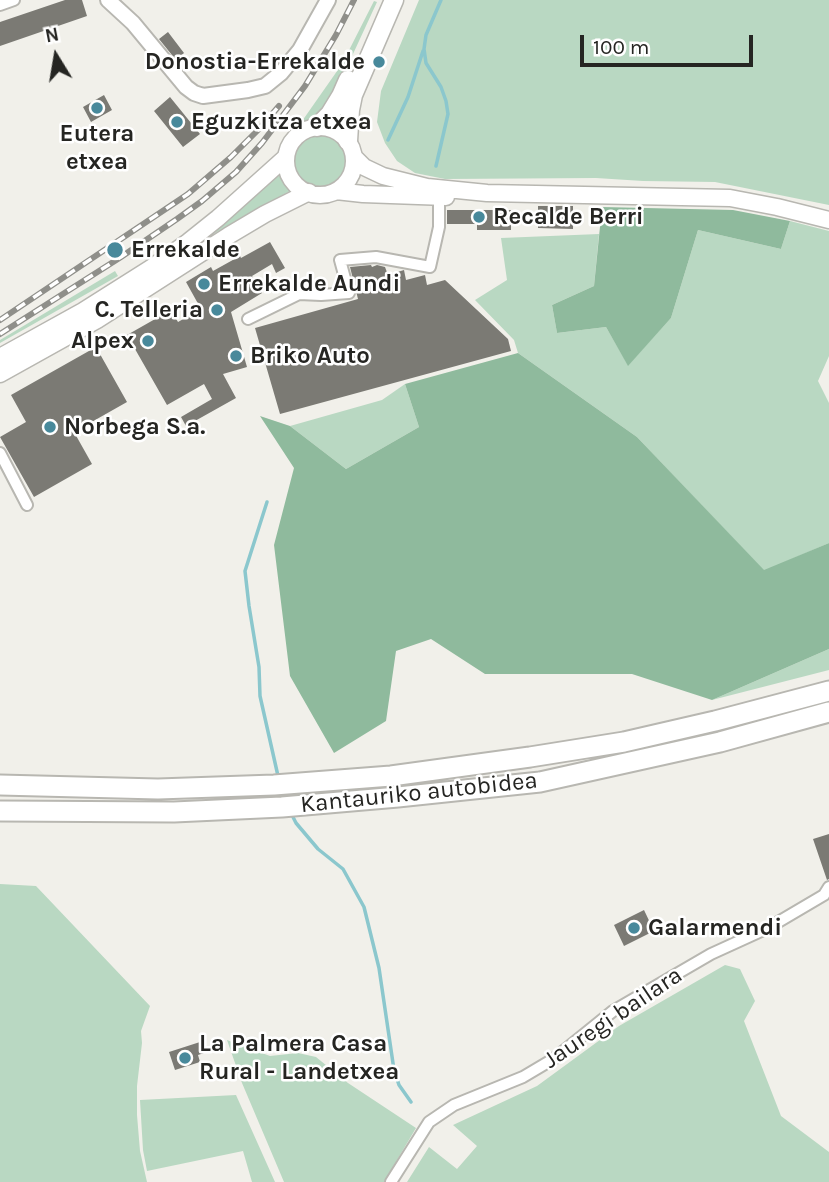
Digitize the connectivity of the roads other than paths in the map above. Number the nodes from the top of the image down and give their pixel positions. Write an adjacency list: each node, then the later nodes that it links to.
1 (14, 0): 6 (street)
2 (108, 0): 3 (street)
3 (328, 0)
4 (384, 0): 7 (main road)
5 (394, 0): 8 (main road)
6 (0, 5)
7 (317, 127): 8 (main road); 9 (main road)
8 (351, 149): 10 (main road); 12 (main road)
9 (286, 157): 11 (main road); 16 (main road)
10 (336, 191): 11 (main road); 13 (main road)
11 (309, 192): 17 (main road)
12 (487, 193): 13 (main road); 14 (main road)
13 (439, 198): 15 (street)
14 (829, 220)
15 (248, 319)
16 (0, 357)
17 (0, 374)
18 (0, 453): 19 (street)
19 (27, 505)
20 (829, 691): 22 (highway, Kantauriko autobidea)
21 (829, 712): 23 (highway, Kantauriko autobidea)
22 (0, 785)
23 (0, 811)
24 (829, 887): 25 (street, Jauregi bailara)
25 (391, 1182)

